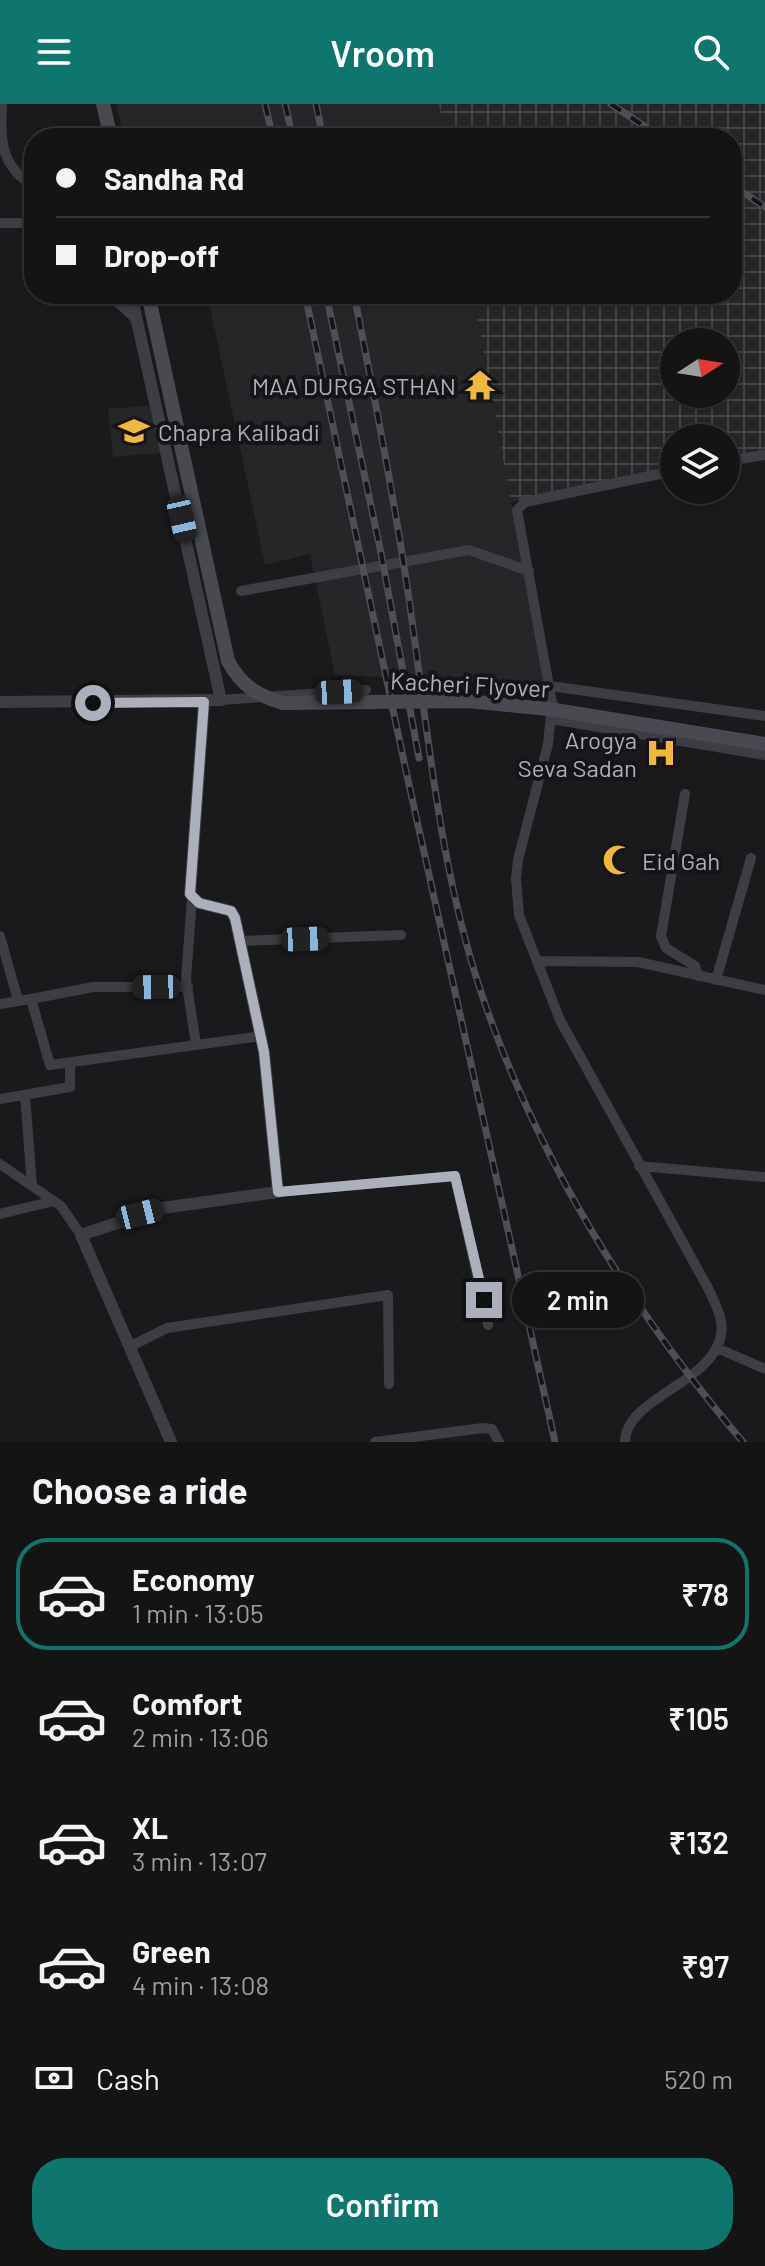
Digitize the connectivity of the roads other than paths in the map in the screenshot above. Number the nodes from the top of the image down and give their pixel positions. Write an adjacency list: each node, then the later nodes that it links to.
1 (2, 104): 4 (street)
2 (103, 104): 3 (main road)
3 (109, 128)
4 (24, 179)
5 (0, 223): 6 (street)
6 (24, 223)
7 (120, 304): 10 (street)
8 (133, 304): 10 (street)
9 (150, 304): 23 (main road, Kacheri Flyover, bridge)
10 (136, 319): 18 (street)
11 (765, 455): 12 (street)
12 (740, 459)
13 (660, 474): 14 (street)
14 (529, 571): 15 (street); 16 (street)
15 (241, 591)
16 (550, 686): 21 (street); 22 (street)
17 (366, 690): 18 (street)
18 (221, 700): 20 (street)
19 (0, 702): 20 (street)
20 (204, 702): 27 (street)
21 (765, 716)
22 (551, 719): 24 (street); 31 (street)
23 (765, 744)
24 (765, 755)
25 (685, 794): 32 (street)
26 (751, 858): 33 (street)
27 (192, 898): 30 (street); 34 (street)
28 (401, 935): 30 (street)
29 (0, 936): 37 (street)
30 (241, 941): 39 (street)
31 (537, 961): 32 (street); 45 (street)
32 (698, 976): 33 (street)
33 (716, 980): 35 (street)
34 (188, 987): 36 (street); 40 (street)
35 (765, 990)
36 (31, 999): 37 (street); 41 (street)
37 (18, 1000): 38 (street)
38 (0, 1004)
39 (261, 1036): 40 (street); 48 (street)
40 (196, 1044): 41 (street)
41 (70, 1062): 42 (street)
42 (25, 1095): 43 (street); 47 (street)
43 (0, 1099)
44 (0, 1164): 47 (street)
45 (639, 1166): 46 (street); 54 (street)
46 (765, 1177)
47 (32, 1186): 49 (street)
48 (278, 1192): 51 (street); 52 (street)
49 (54, 1201): 50 (street); 51 (street)
50 (0, 1214)
51 (81, 1235): 53 (street)
52 (488, 1325)
53 (129, 1347): 56 (street); 57 (street)
54 (717, 1348): 55 (street); 60 (street)
55 (765, 1369)
56 (389, 1384)
57 (171, 1442)
58 (375, 1442): 59 (street)
59 (499, 1442)
60 (625, 1442)

